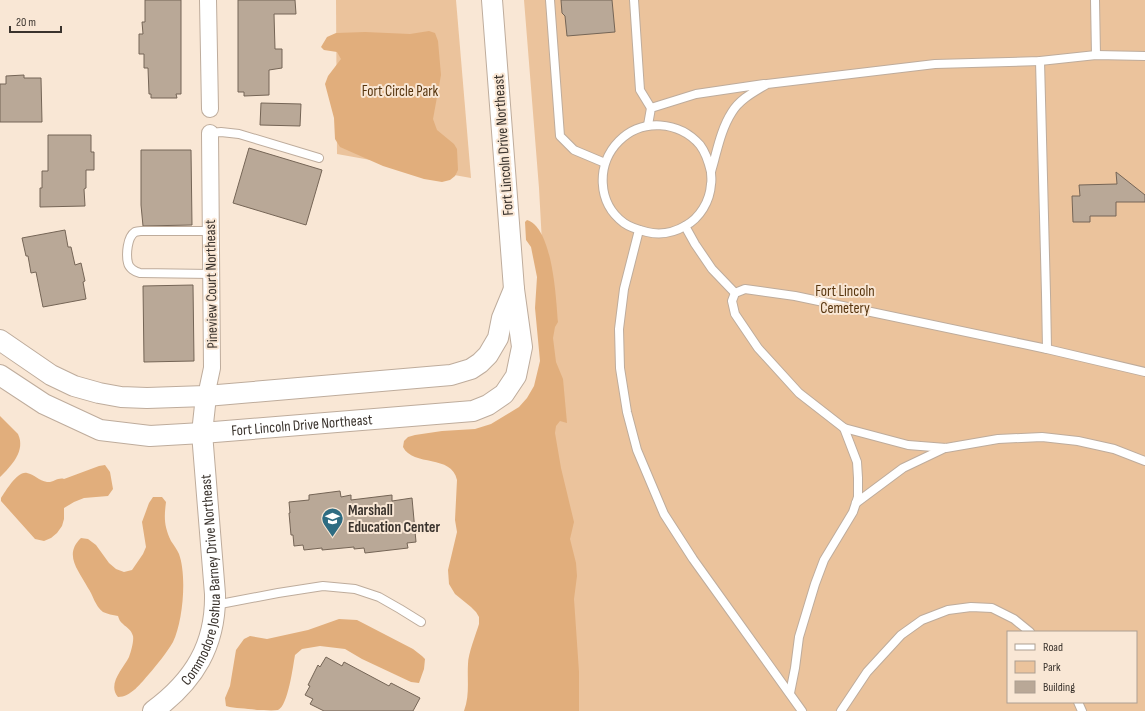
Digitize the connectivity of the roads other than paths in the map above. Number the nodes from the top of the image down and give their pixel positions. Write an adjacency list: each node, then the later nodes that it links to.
1 (208, 0): 11 (street)
2 (492, 0): 21 (street, Fort Lincoln Drive Northeast)
3 (550, 0): 15 (lane)
4 (634, 0): 10 (lane)
5 (1095, 0): 6 (lane)
6 (1096, 55): 7 (lane); 8 (lane)
7 (1145, 56)
8 (1040, 61): 9 (lane); 24 (lane)
9 (767, 84): 10 (lane); 16 (lane)
10 (651, 108): 12 (lane)
11 (210, 109)
12 (648, 125): 15 (lane); 16 (lane)
13 (210, 133): 14 (lane); 18 (street, Pineview Court Northeast)
14 (319, 158)
15 (605, 163): 19 (lane)
16 (711, 172): 17 (lane)
17 (685, 226): 19 (lane); 22 (lane)
18 (211, 230): 20 (street, Pineview Court Northeast); 20 (lane)
19 (639, 230): 36 (lane)
20 (211, 274): 27 (street, Pineview Court Northeast)
21 (514, 289): 27 (street, Fort Lincoln Drive Northeast); 29 (street, Fort Lincoln Drive Northeast)
22 (735, 294): 24 (lane); 28 (lane)
23 (0, 340): 27 (street, Fort Lincoln Drive Northeast)
24 (1047, 349): 25 (lane)
25 (1145, 372)
26 (0, 375): 29 (street, Fort Lincoln Drive Northeast)
27 (206, 396): 29 (street, Pineview Court Northeast)
28 (844, 428): 30 (lane); 32 (lane)
29 (202, 433): 33 (street, Commodore Joshua Barney Drive Northeast)
30 (946, 448): 31 (lane); 32 (lane)
31 (1145, 461)
32 (856, 503): 36 (lane)
33 (215, 605): 34 (lane); 37 (street, Commodore Joshua Barney Drive Northeast)
34 (422, 622)
35 (1029, 631): 39 (lane)
36 (790, 693): 38 (lane)
37 (153, 711)
38 (802, 711)
39 (842, 711)

